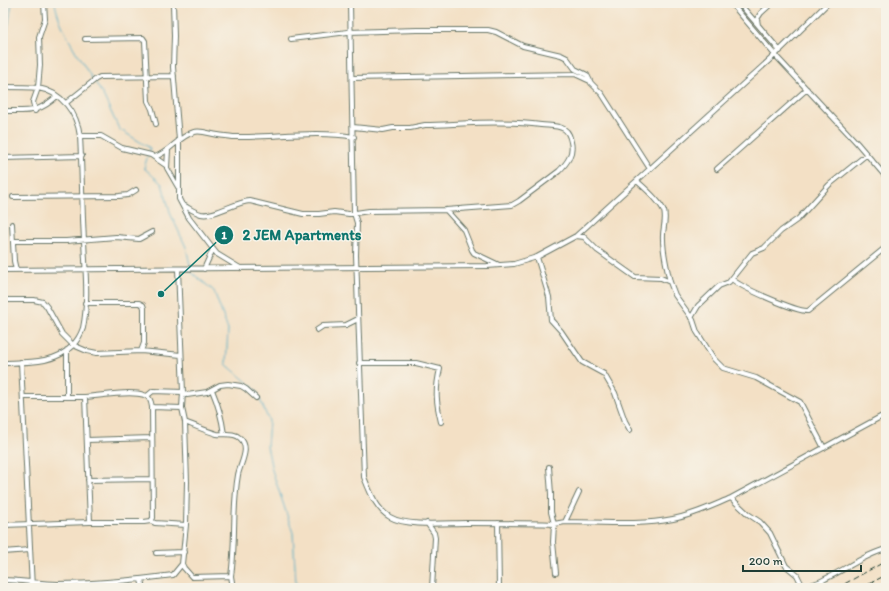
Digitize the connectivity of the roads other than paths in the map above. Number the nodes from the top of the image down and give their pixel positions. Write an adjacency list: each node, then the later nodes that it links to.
1 (44, 3): 19 (street)
2 (173, 3): 14 (street)
3 (350, 3): 9 (street)
4 (731, 3): 13 (street)
5 (739, 3): 8 (street)
6 (772, 3): 8 (street)
7 (828, 3): 12 (street)
8 (758, 25): 12 (street)
9 (351, 32): 11 (street); 16 (street); 17 (street)
10 (85, 39): 15 (street)
11 (291, 39)
12 (780, 51): 13 (street)
13 (775, 55): 20 (street); 36 (street)
14 (174, 76): 15 (street); 29 (street)
15 (146, 77): 22 (street); 25 (street)
16 (352, 78): 17 (street); 26 (street)
17 (590, 81): 36 (street)
18 (3, 87): 19 (street)
19 (38, 88): 21 (street); 23 (street)
20 (807, 89): 31 (street); 37 (street)
21 (57, 96): 22 (street); 23 (street)
22 (66, 103): 27 (street)
23 (35, 111): 24 (street)
24 (3, 114)
25 (156, 124)
26 (353, 127): 28 (street); 45 (street)
27 (80, 136): 32 (street); 33 (street)
28 (354, 137): 29 (street); 46 (street)
29 (179, 140): 30 (street); 40 (street)
30 (168, 150): 33 (street); 35 (street)
31 (866, 154): 38 (street); 63 (street)
32 (82, 156): 34 (street); 42 (street)
33 (155, 157): 35 (street)
34 (3, 158)
35 (167, 166): 40 (street)
36 (650, 169): 39 (street)
37 (717, 169)
38 (886, 177)
39 (637, 181): 49 (street); 64 (street)
40 (179, 188): 44 (street)
41 (136, 190): 42 (street)
42 (83, 196): 43 (street); 50 (street)
43 (13, 197)
44 (183, 205): 46 (street); 53 (street)
45 (446, 210): 46 (street); 55 (street)
46 (354, 213): 56 (street)
47 (12, 224): 51 (street)
48 (152, 232): 50 (street)
49 (576, 236): 54 (street); 64 (street)
50 (84, 239): 51 (street); 58 (street)
51 (13, 241): 62 (street)
52 (886, 247): 63 (street)
53 (213, 249): 57 (street); 60 (street)
54 (537, 257): 55 (street); 89 (street)
55 (499, 265): 56 (street)
56 (357, 267): 57 (street); 68 (street)
57 (241, 268): 60 (street)
58 (86, 269): 59 (street); 62 (street); 66 (street)
59 (178, 269): 60 (street); 73 (street)
60 (204, 269)
61 (3, 270): 62 (street)
62 (16, 270)
63 (732, 279): 67 (street)
64 (670, 282): 67 (street)
65 (3, 300): 70 (street)
66 (85, 303): 70 (street); 72 (street)
67 (691, 318): 93 (street)
68 (358, 319): 69 (street); 76 (street)
69 (317, 330)
70 (73, 345): 71 (street); 72 (street)
71 (67, 350): 74 (street); 82 (street)
72 (141, 351): 73 (street)
73 (181, 355): 78 (street)
74 (21, 362): 75 (street); 81 (street)
75 (3, 363)
76 (360, 363): 88 (street); 102 (street)
77 (212, 390): 78 (street); 83 (street); 90 (street)
78 (183, 392): 80 (street); 85 (street)
79 (85, 396): 80 (street); 82 (street); 92 (street)
80 (147, 396): 84 (street)
81 (24, 397): 82 (street); 104 (street)
82 (67, 397)
83 (256, 398)
84 (152, 407): 85 (street); 91 (street)
85 (182, 408): 87 (street)
86 (886, 414): 93 (street)
87 (185, 422): 90 (street); 107 (street)
88 (441, 422)
89 (630, 430)
90 (224, 434): 115 (street)
91 (152, 438): 92 (street); 95 (street)
92 (87, 440): 96 (street)
93 (824, 448): 98 (street)
94 (549, 467): 105 (street)
95 (152, 479): 96 (street); 99 (street)
96 (88, 480): 100 (street)
97 (579, 492): 101 (street)
98 (731, 498): 101 (street); 125 (street)
99 (151, 521): 100 (street); 107 (street)
100 (90, 522): 104 (street)
101 (565, 522): 105 (street)
102 (427, 523): 103 (street); 123 (street)
103 (498, 523): 105 (street); 124 (street)
104 (29, 524): 106 (street); 109 (street)
105 (554, 524): 114 (street)
106 (3, 525)
107 (186, 525): 111 (street)
108 (886, 549): 125 (street)
109 (30, 550): 110 (street); 118 (street)
110 (3, 552)
111 (184, 552): 112 (street); 113 (street)
112 (156, 553)
113 (182, 564): 115 (street); 117 (street)
114 (556, 573)
115 (231, 576): 122 (street)
116 (3, 580): 118 (street)
117 (141, 580): 119 (street); 121 (street)
118 (32, 581): 119 (street); 120 (street)
119 (89, 586)
120 (32, 588)
121 (144, 588)
122 (233, 588)
123 (432, 588)
124 (499, 588)
125 (802, 588)

